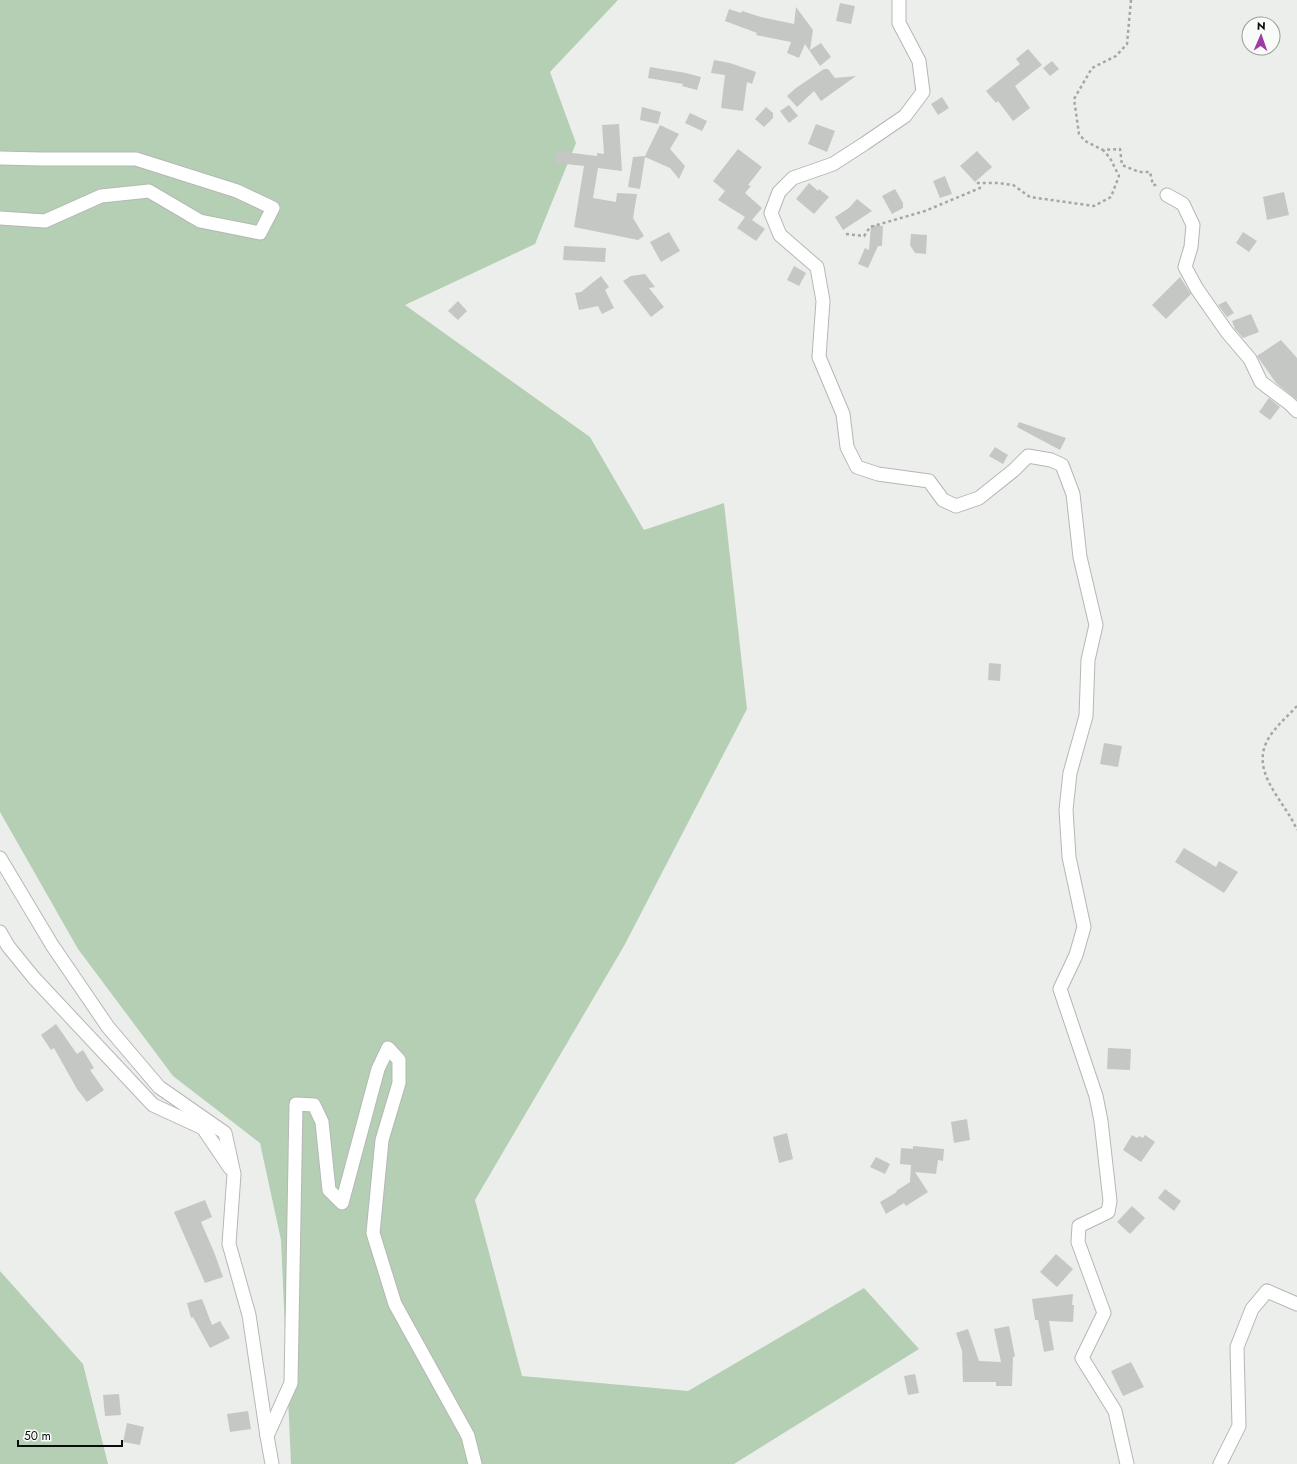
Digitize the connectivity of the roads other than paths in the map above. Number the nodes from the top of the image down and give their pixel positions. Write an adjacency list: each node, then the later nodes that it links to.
1 (899, 0): 13 (street)
2 (0, 158): 4 (street)
3 (1167, 195): 5 (street)
4 (0, 218)
5 (1297, 412)
6 (0, 858): 8 (street)
7 (0, 932): 8 (street)
8 (234, 1174): 10 (street)
9 (1297, 1304): 14 (street)
10 (267, 1436): 11 (street); 12 (street)
11 (272, 1464)
12 (475, 1464)
13 (1127, 1464)
14 (1220, 1464)

